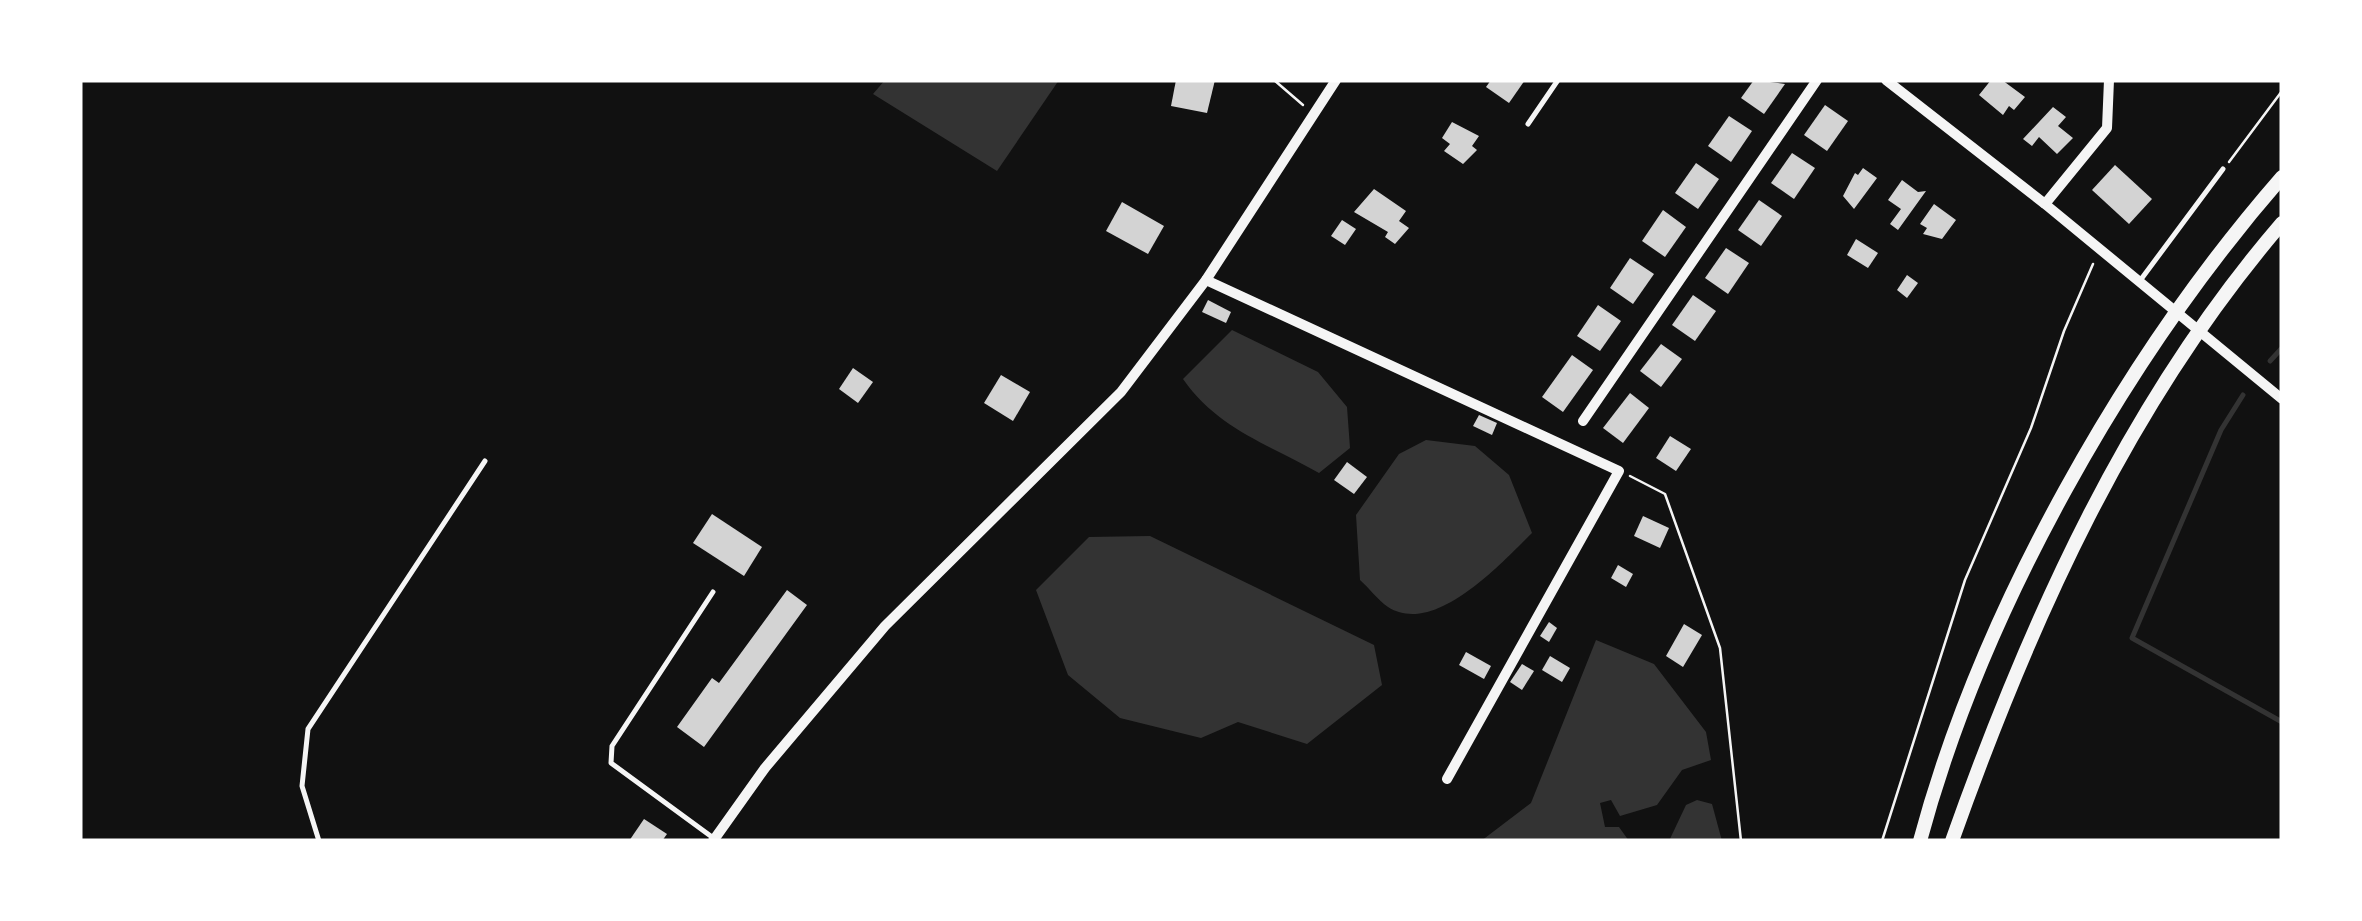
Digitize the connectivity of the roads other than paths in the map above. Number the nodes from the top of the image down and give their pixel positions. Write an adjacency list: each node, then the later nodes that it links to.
1 (1336, 80): 11 (street)
2 (1558, 80): 6 (lane)
3 (1817, 80): 14 (street)
4 (1886, 80): 9 (street)
5 (2109, 80): 9 (street)
6 (1528, 124)
7 (2224, 169): 12 (lane)
8 (2282, 177): 20 (main road)
9 (2045, 204): 12 (street)
10 (2282, 223): 21 (main road)
11 (1206, 280): 17 (street); 18 (street)
12 (2139, 282): 13 (street)
13 (2282, 400)
14 (1583, 422)
15 (485, 461): 19 (lane)
16 (713, 592): 18 (lane)
17 (1446, 779)
18 (714, 840)
19 (319, 841)
20 (1920, 841)
21 (1952, 841)

